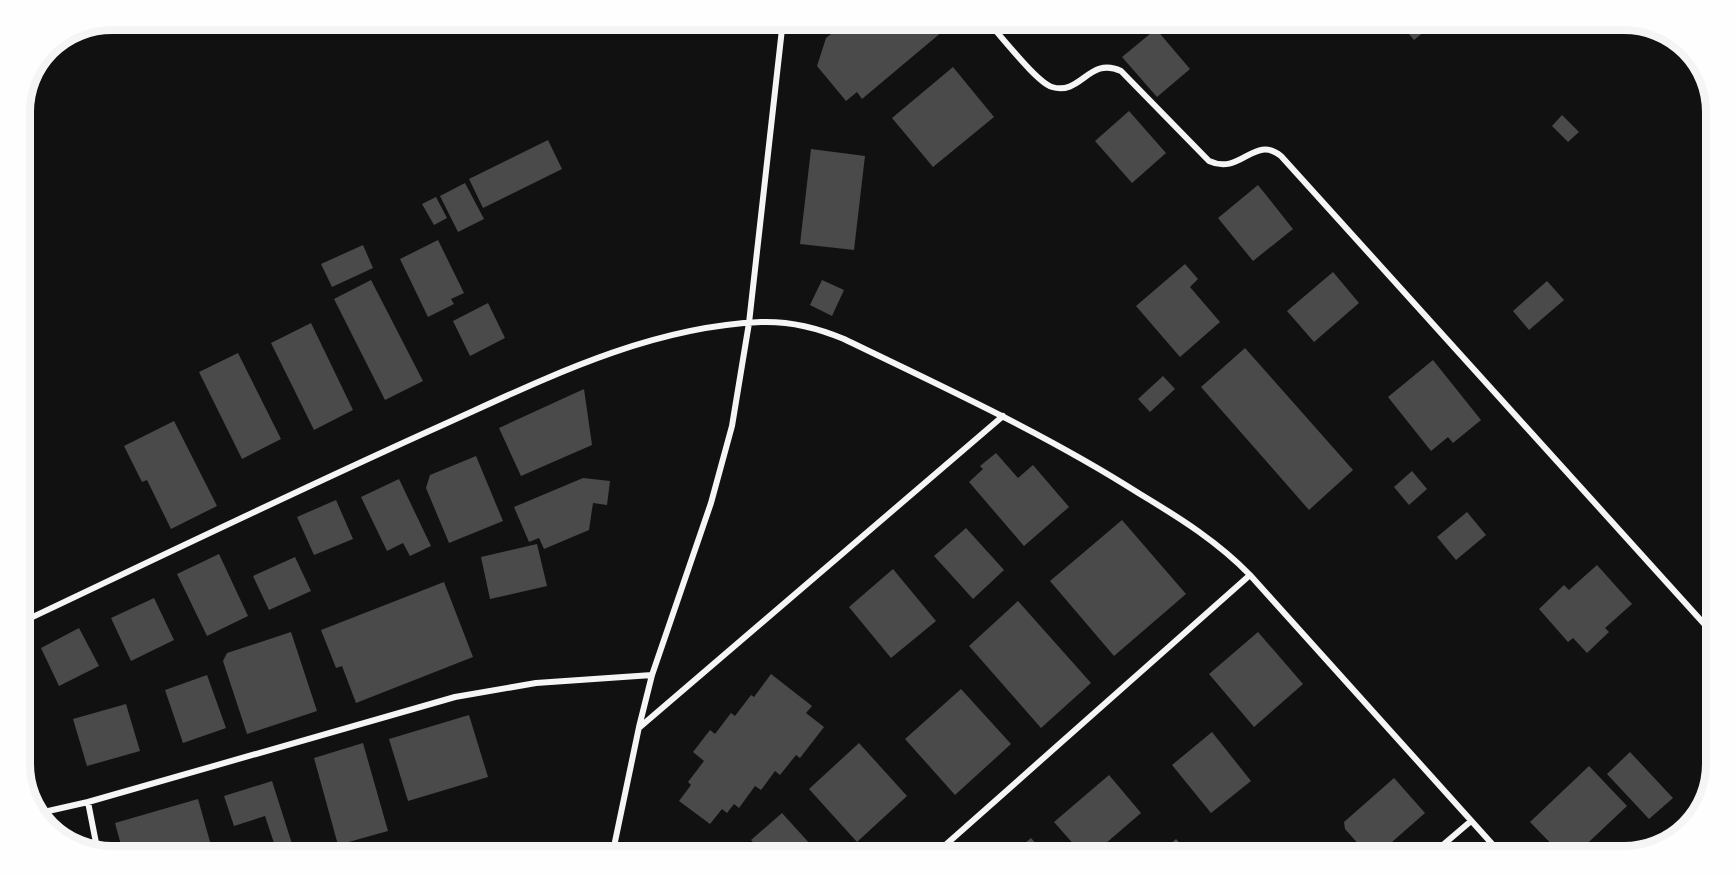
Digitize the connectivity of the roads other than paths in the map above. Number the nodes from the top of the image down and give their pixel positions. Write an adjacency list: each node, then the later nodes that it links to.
1 (782, 30): 3 (street)
2 (995, 30): 7 (street)
3 (749, 323): 4 (street); 6 (street); 8 (street)
4 (1003, 416): 5 (street); 9 (street)
5 (1250, 575): 12 (street); 15 (street)
6 (30, 618)
7 (1706, 626)
8 (652, 675): 9 (street); 10 (street)
9 (639, 727): 14 (street)
10 (88, 802): 11 (street); 13 (street)
11 (45, 812)
12 (1471, 821): 16 (street); 17 (street)
13 (96, 844)
14 (614, 846)
15 (944, 846)
16 (1442, 846)
17 (1494, 846)

